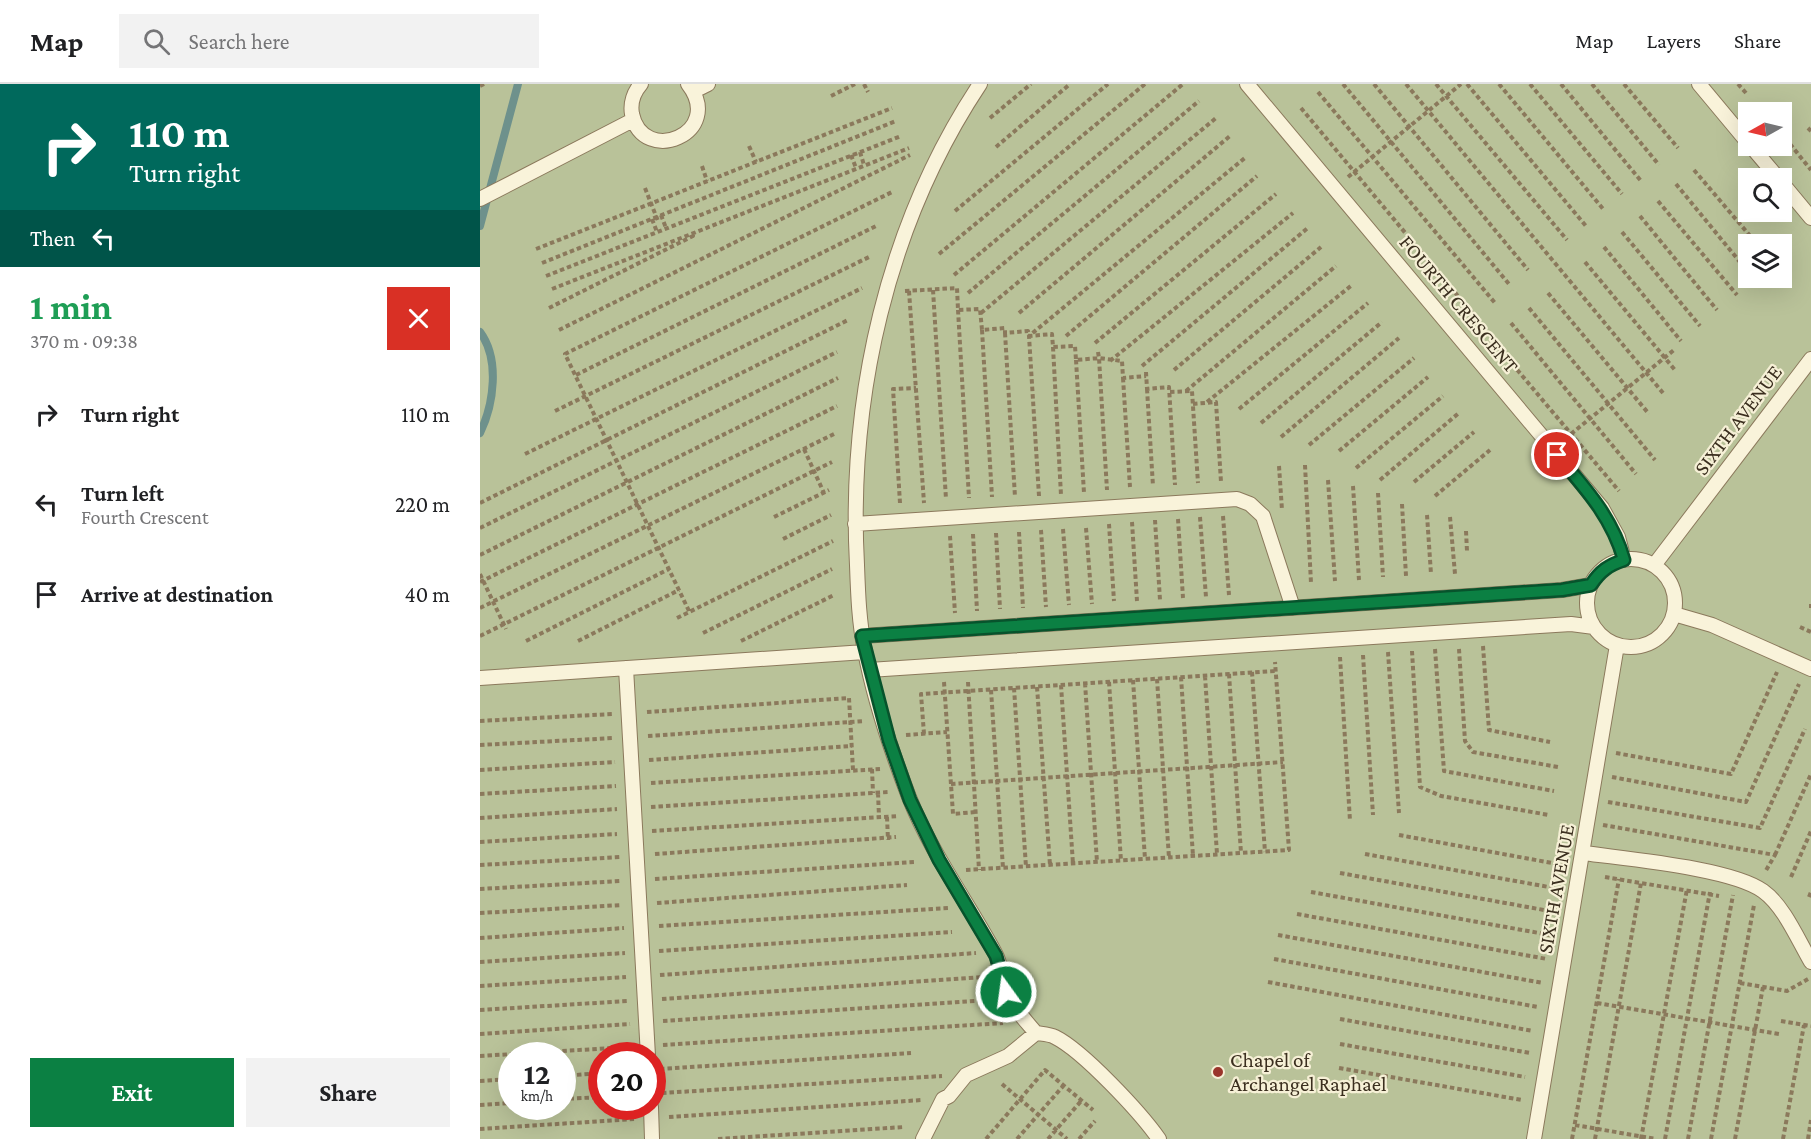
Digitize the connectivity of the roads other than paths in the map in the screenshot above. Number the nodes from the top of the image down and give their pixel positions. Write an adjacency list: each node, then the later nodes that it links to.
1 (641, 84): 7 (lane)
2 (708, 84): 6 (lane)
3 (980, 84): 15 (lane)
4 (1247, 84): 16 (lane, FOURTH CRESCENT)
5 (1699, 84): 8 (lane)
6 (691, 88): 7 (lane)
7 (633, 120): 12 (lane)
8 (1738, 131)
9 (1759, 156): 10 (lane)
10 (1770, 168)
11 (1792, 195): 13 (lane)
12 (480, 199)
13 (1811, 218)
14 (1811, 359): 17 (lane, SIXTH AVENUE)
15 (855, 524): 19 (lane); 22 (lane)
16 (1624, 560): 17 (lane); 18 (lane)
17 (1655, 564): 20 (lane)
18 (1591, 585): 19 (lane); 21 (lane)
19 (1293, 608): 22 (lane)
20 (1674, 614): 23 (lane); 26 (lane)
21 (1594, 627): 23 (lane); 27 (lane)
22 (862, 636): 24 (lane)
23 (1617, 645): 29 (lane, SIXTH AVENUE)
24 (865, 652): 25 (lane); 27 (lane)
25 (626, 668): 28 (lane); 32 (lane)
26 (1808, 668)
27 (869, 670): 31 (lane)
28 (480, 678)
29 (1584, 852): 30 (lane); 37 (lane, SIXTH AVENUE)
30 (1811, 962)
31 (1036, 1033): 35 (lane); 36 (lane)
32 (647, 1042)
33 (651, 1120): 34 (lane)
34 (652, 1139)
35 (923, 1139)
36 (1160, 1139)
37 (1534, 1139)

